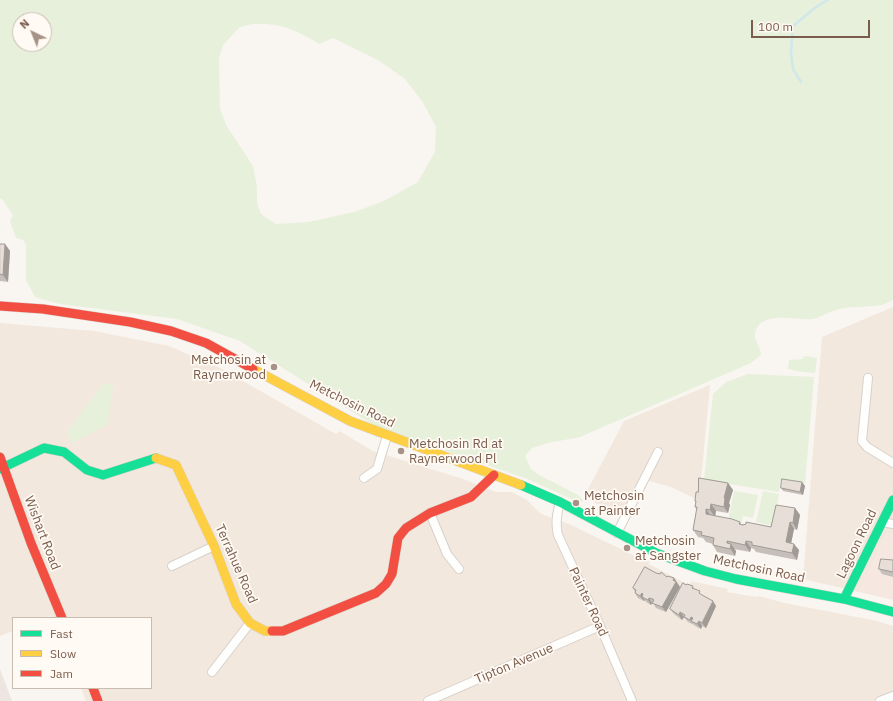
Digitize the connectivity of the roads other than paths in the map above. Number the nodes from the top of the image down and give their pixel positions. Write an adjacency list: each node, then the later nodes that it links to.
1 (0, 306): 3 (street, Metchosin Road)
2 (868, 378): 6 (street)
3 (387, 436): 8 (street, Metchosin Road); 9 (street)
4 (658, 452): 15 (street)
5 (0, 457): 7 (street, Wishart Road)
6 (893, 463)
7 (2, 468): 16 (street, Terrahue Road); 21 (street, Wishart Road)
8 (494, 475): 11 (street, Metchosin Road); 12 (street, Terrahue Road)
9 (364, 478)
10 (893, 500): 13 (street, Lagoon Road)
11 (560, 502): 15 (street, Metchosin Road); 23 (street, Painter Road)
12 (430, 513): 18 (street); 22 (street, Terrahue Road)
13 (882, 522): 14 (street); 19 (street, Lagoon Road)
14 (893, 524)
15 (617, 534): 19 (street, Metchosin Road)
16 (214, 546): 17 (street); 22 (street, Terrahue Road)
17 (172, 566)
18 (459, 569)
19 (844, 599): 20 (street, Metchosin Road)
20 (893, 612)
21 (62, 617)
22 (250, 622): 24 (street)
23 (600, 626): 28 (street, Tipton Avenue); 29 (street, Painter Road)
24 (212, 672)
25 (93, 689): 27 (street)
26 (893, 696): 30 (street)
27 (98, 701)
28 (428, 701)
29 (632, 701)
30 (880, 701)

